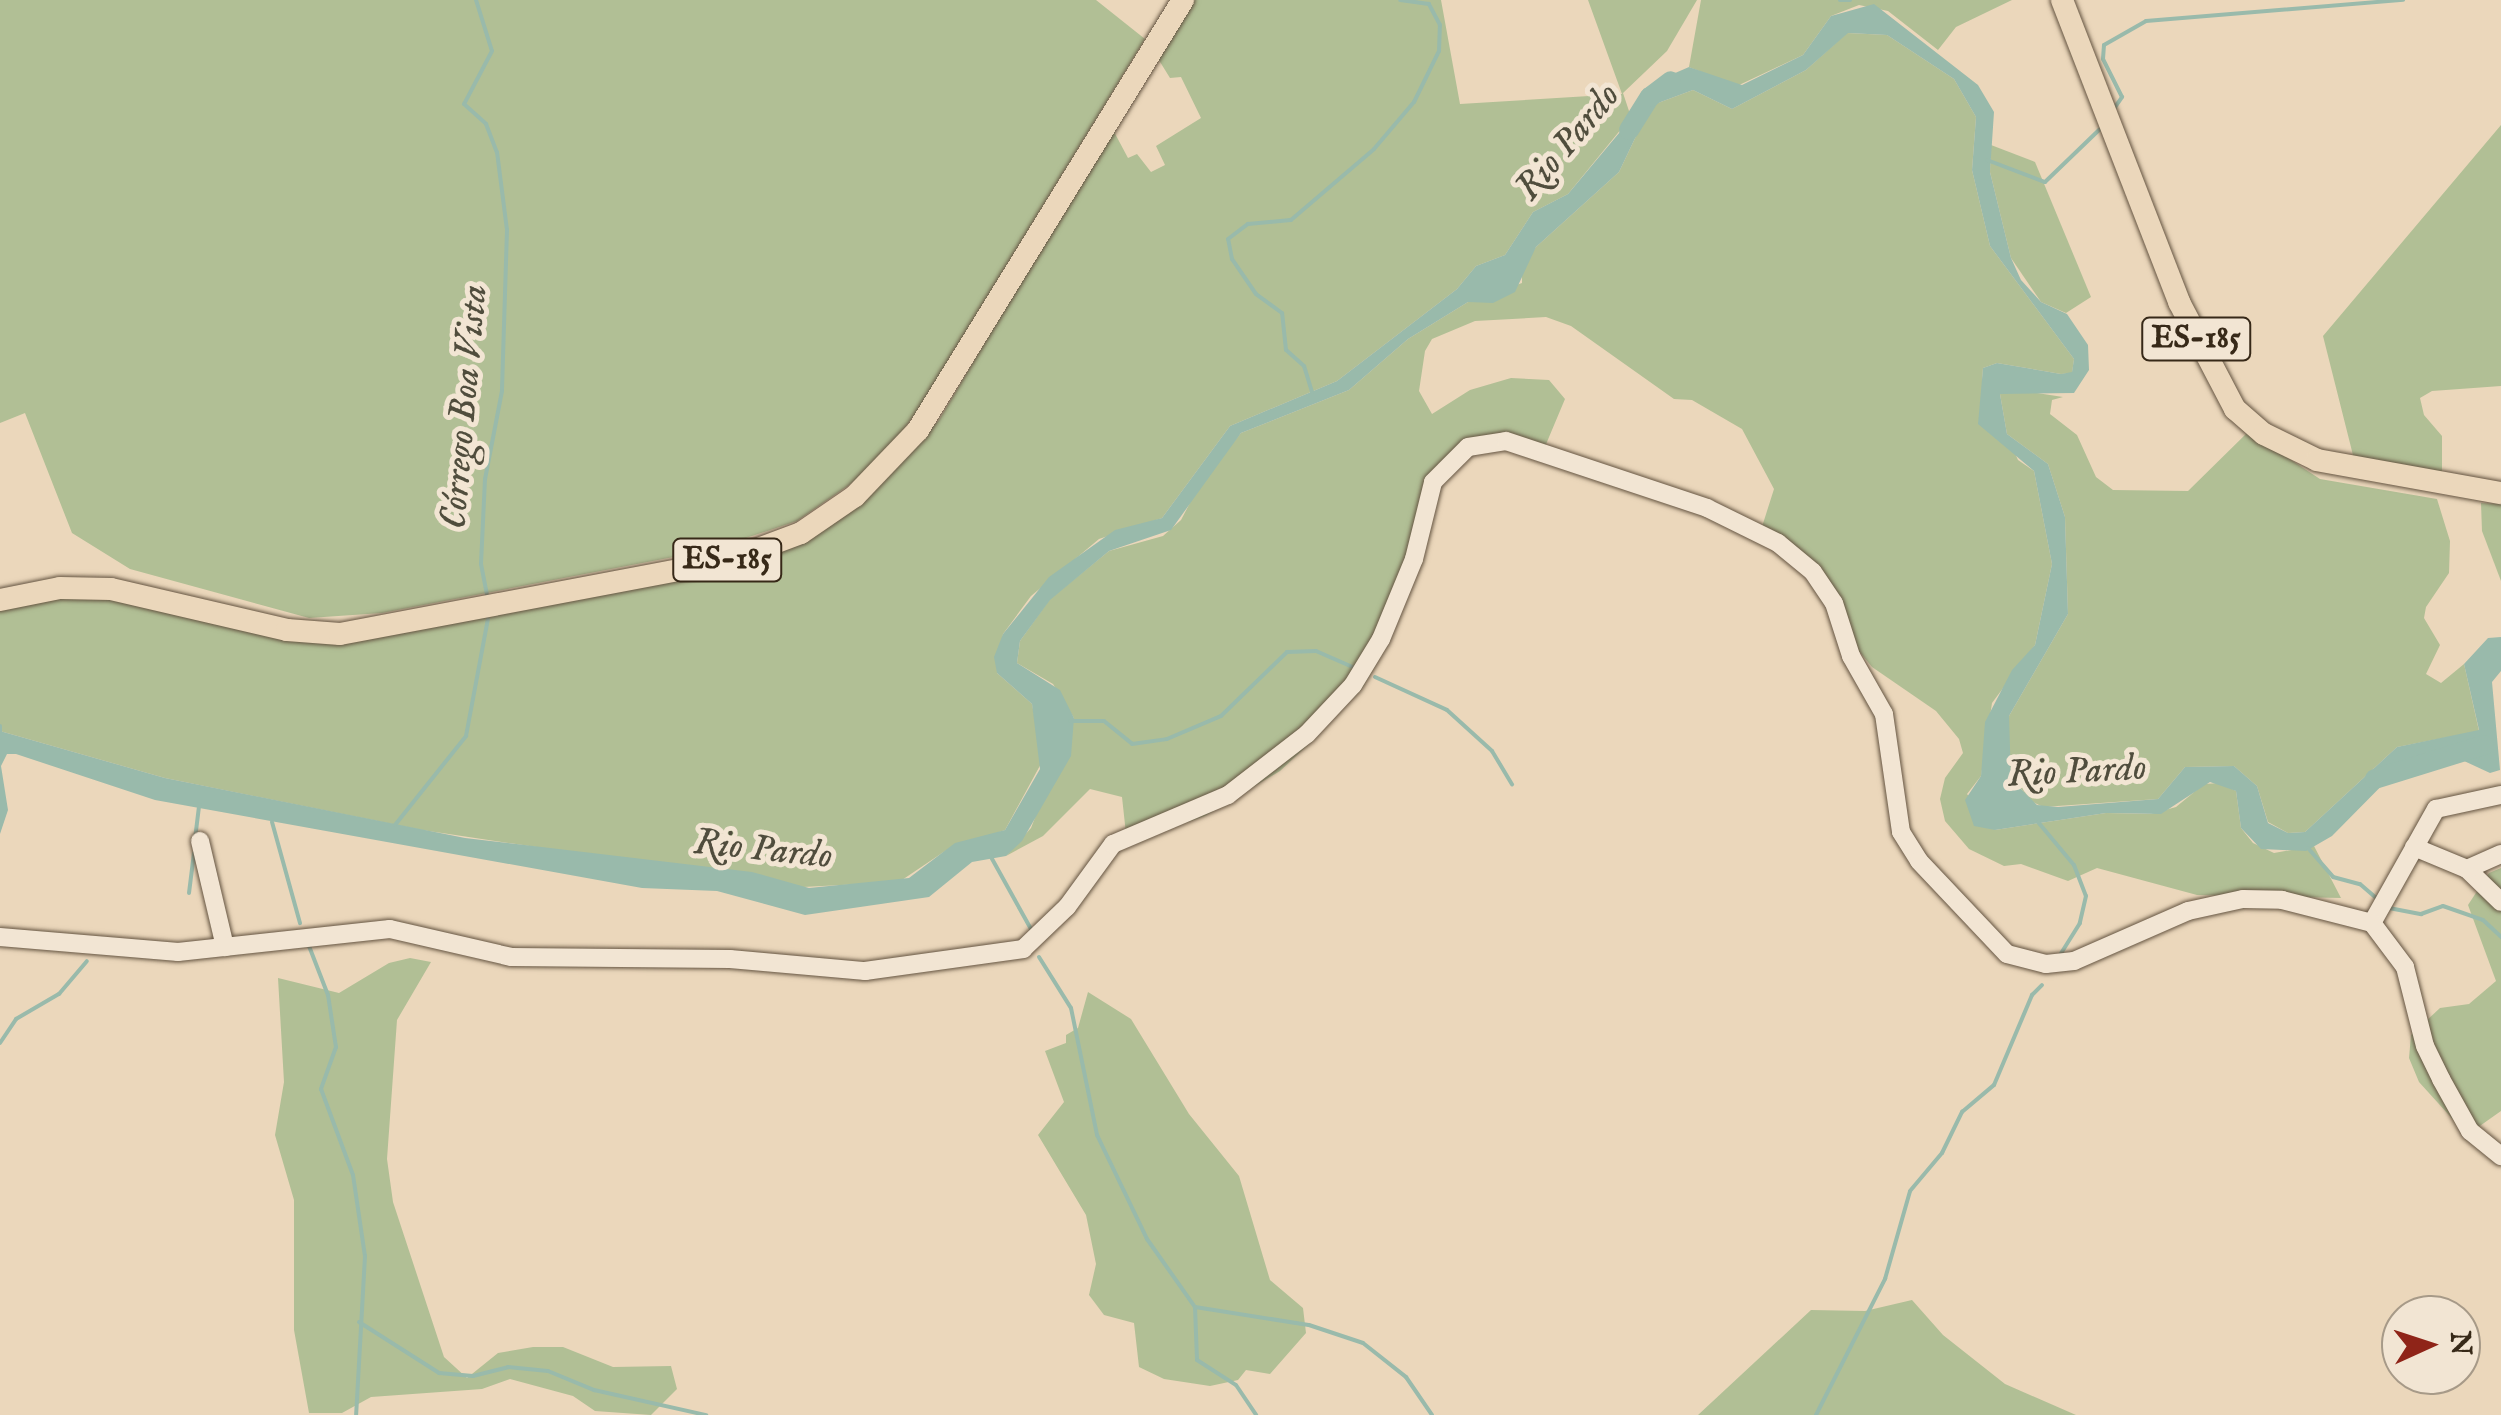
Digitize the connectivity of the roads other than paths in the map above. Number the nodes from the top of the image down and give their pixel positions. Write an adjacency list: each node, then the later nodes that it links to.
1 (1183, 0): 4 (main road, ES-185)
2 (2062, 0): 3 (main road, ES-185)
3 (2501, 493)
4 (0, 600)
5 (2501, 795): 7 (street)
6 (200, 840): 13 (street)
7 (2414, 847): 9 (street); 11 (street)
8 (2501, 854): 9 (street)
9 (2468, 869): 10 (street)
10 (2501, 902)
11 (2381, 911): 13 (street); 14 (street)
12 (0, 937): 13 (street)
13 (225, 947)
14 (2501, 1156)

